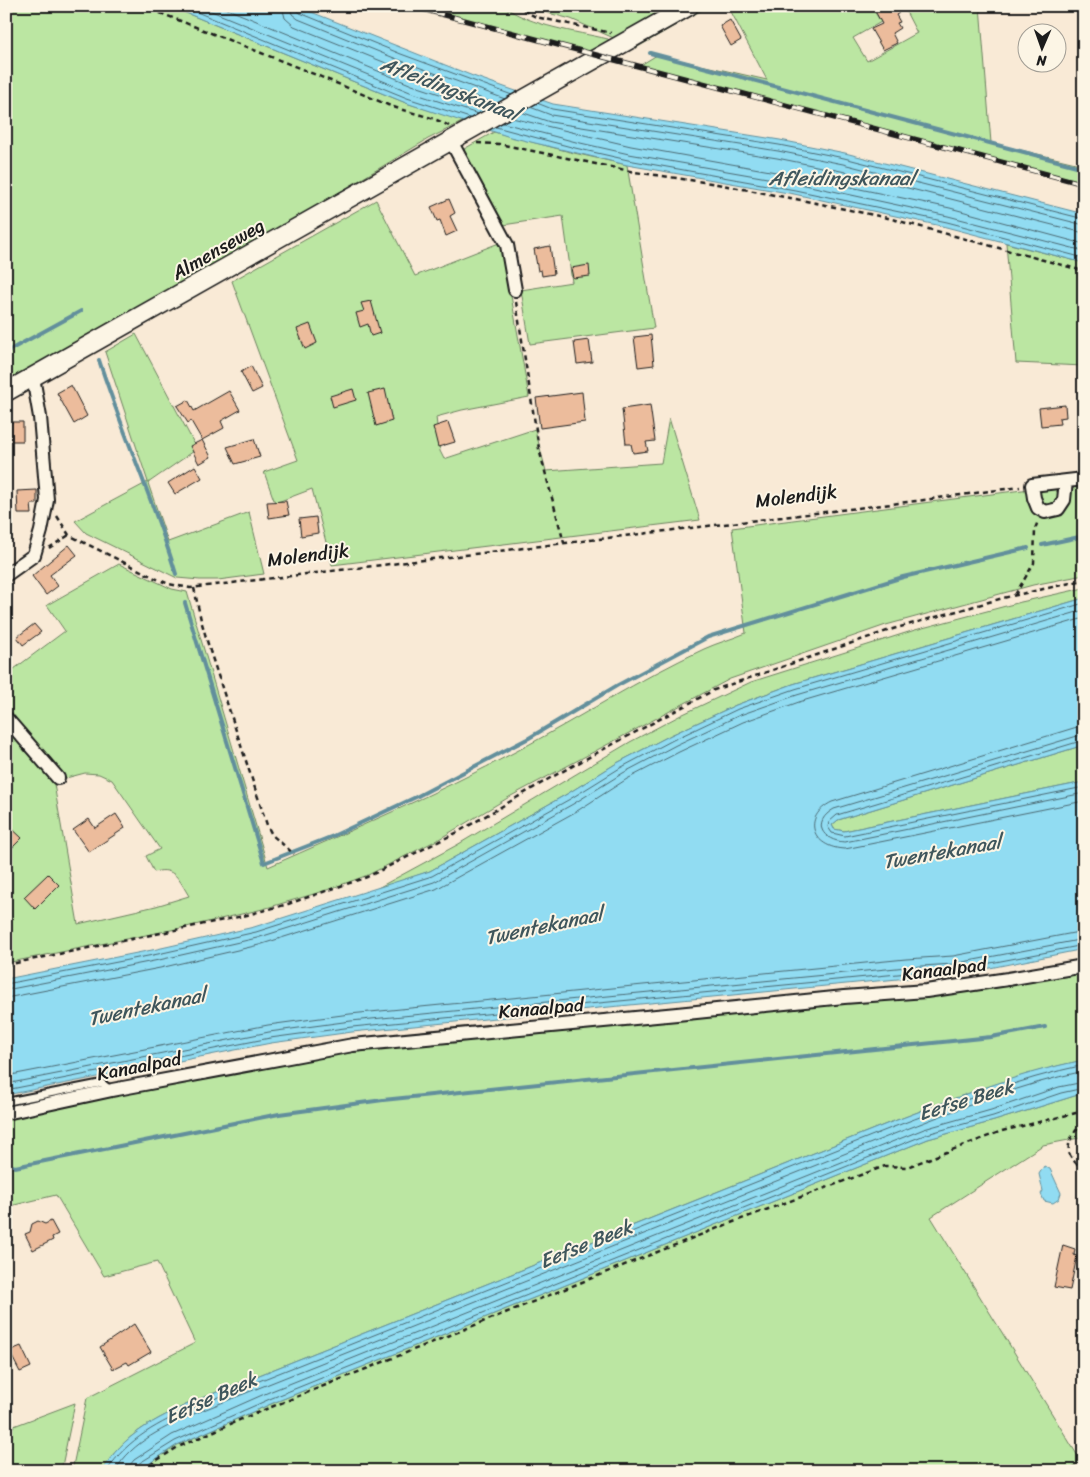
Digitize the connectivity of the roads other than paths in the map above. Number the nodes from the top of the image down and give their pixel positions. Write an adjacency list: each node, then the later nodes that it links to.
1 (689, 6): 2 (main road, Almenseweg)
2 (461, 136): 3 (street); 4 (main road, Almenseweg)
3 (515, 290)
4 (33, 377): 5 (main road, Almenseweg); 8 (street)
5 (6, 392)
6 (1084, 479): 7 (street)
7 (1066, 481): 7 (street)
8 (6, 575)
9 (6, 718): 10 (street)
10 (58, 778)
11 (1084, 966): 12 (street, Kanaalpad)
12 (112, 1090): 13 (lane); 14 (street, Kanaalpad)
13 (6, 1102)
14 (6, 1113)

